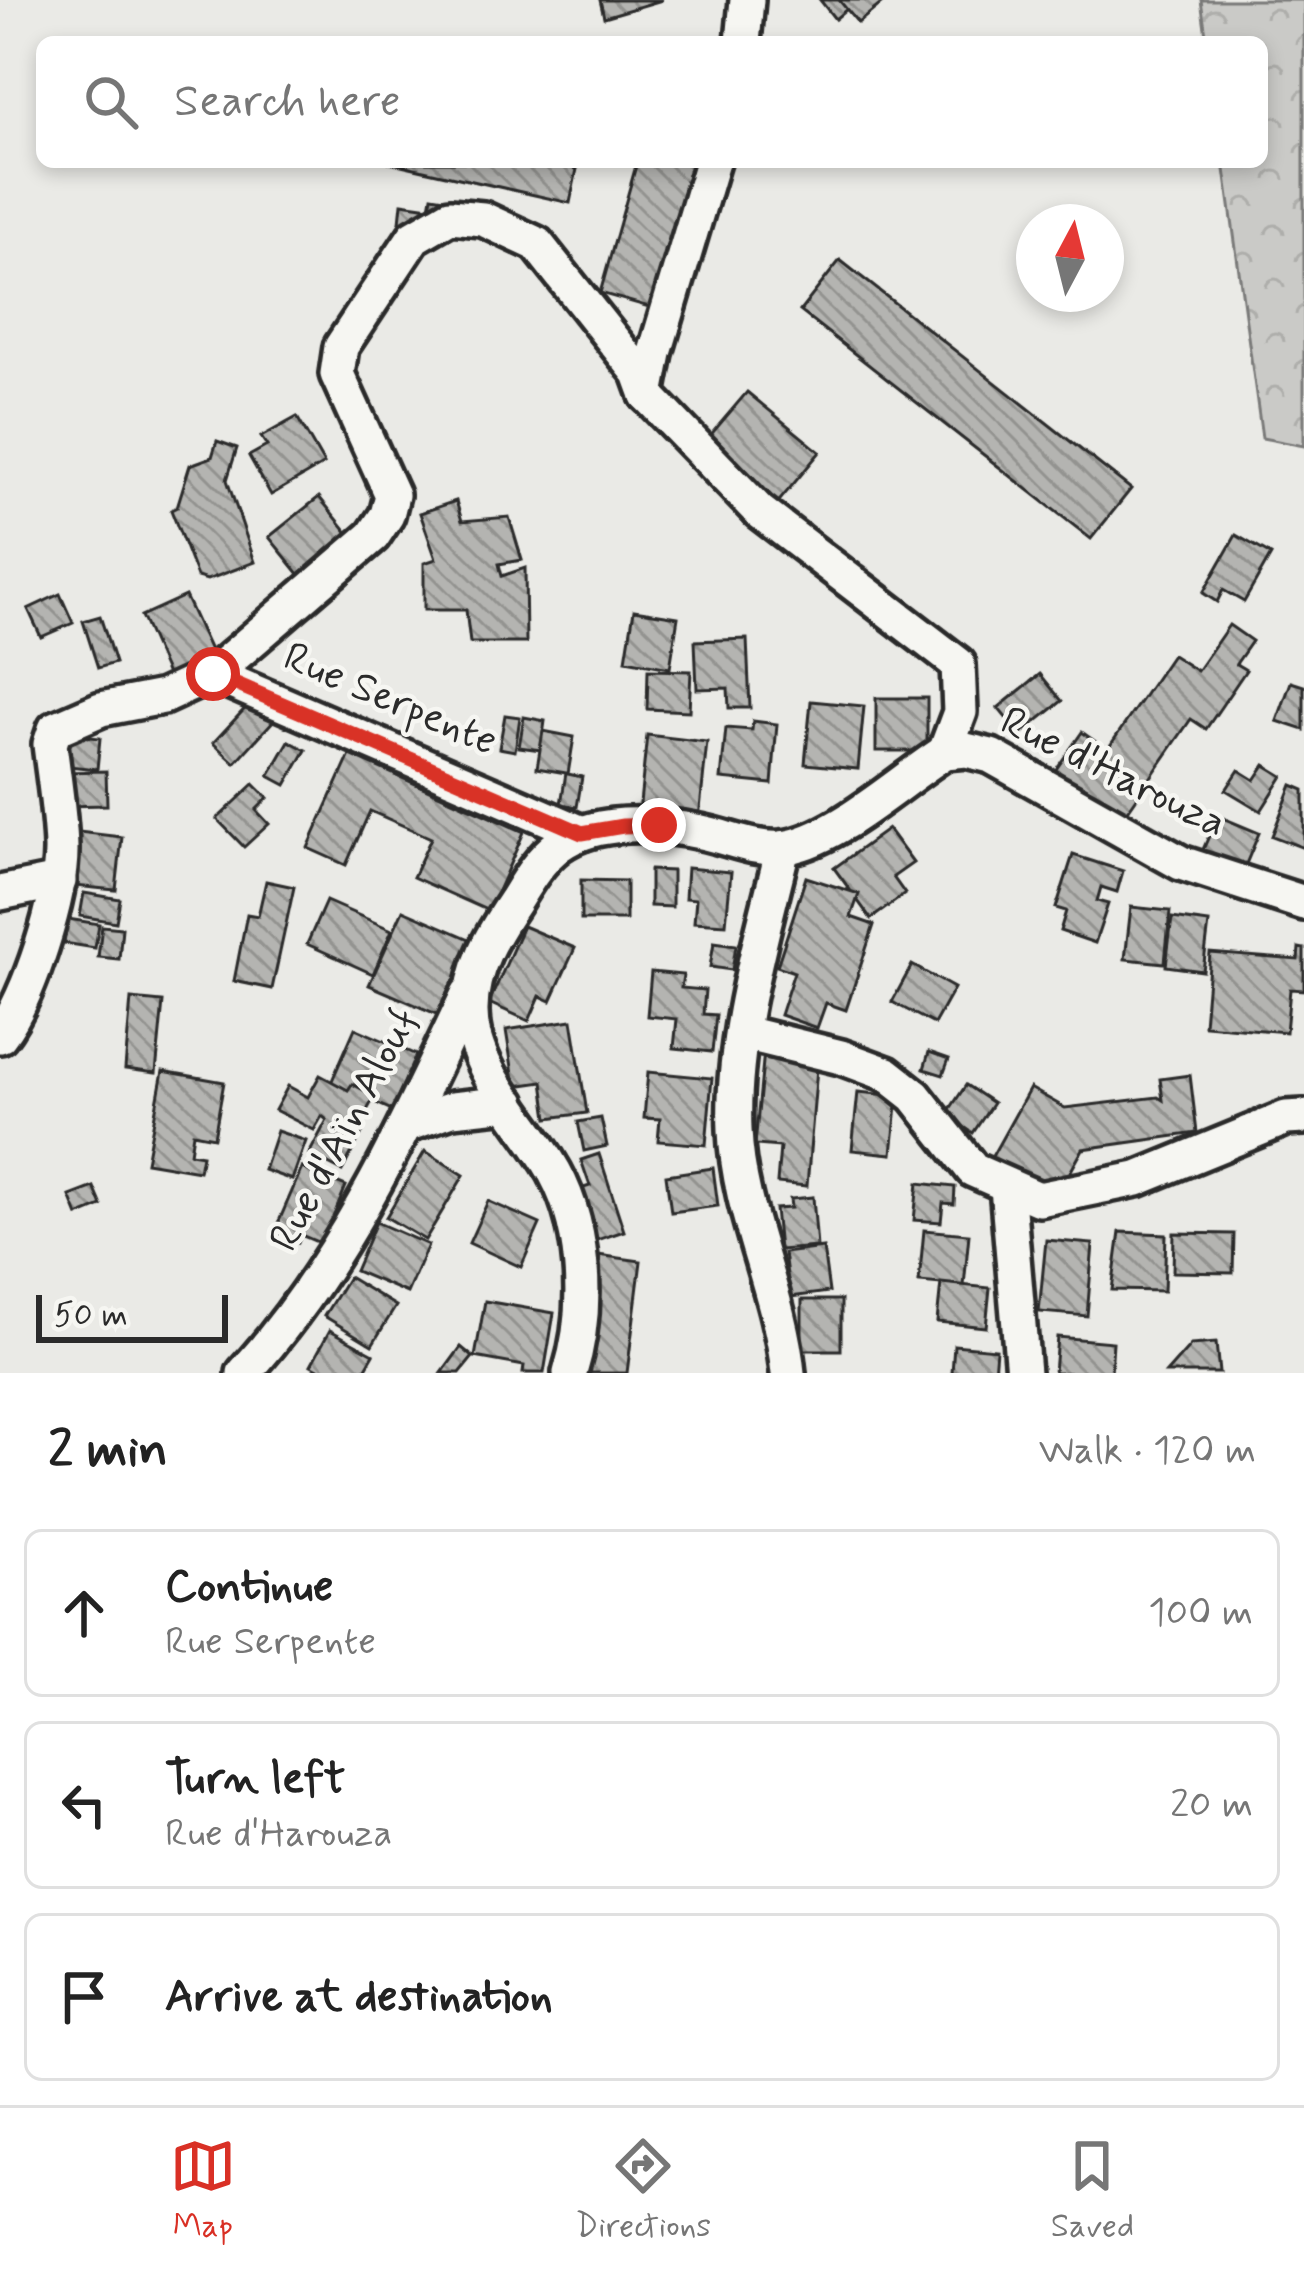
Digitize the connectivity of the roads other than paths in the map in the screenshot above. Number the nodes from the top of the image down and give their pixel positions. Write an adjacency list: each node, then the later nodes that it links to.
1 (747, 0): 2 (street)
2 (744, 36)
3 (710, 168): 4 (street)
4 (647, 395): 5 (street); 6 (street)
5 (213, 674): 7 (street, Rue Serpente); 9 (street)
6 (945, 752): 8 (street, Rue d'Harouza); 11 (street, Rue d'Harouza)
7 (582, 833): 8 (street); 12 (street)
8 (783, 848): 13 (street)
9 (59, 881): 10 (street); 14 (street)
10 (0, 893)
11 (1304, 903)
12 (474, 982): 15 (street); 17 (street, Rue d'Aïn Alouf)
13 (744, 1033): 18 (street); 21 (street)
14 (0, 1036)
15 (509, 1103): 17 (street); 20 (street)
16 (1304, 1117): 18 (street)
17 (406, 1125): 19 (street, Rue d'Aïn Alouf)
18 (1007, 1187): 22 (street)
19 (244, 1373)
20 (570, 1373)
21 (788, 1373)
22 (1023, 1373)

